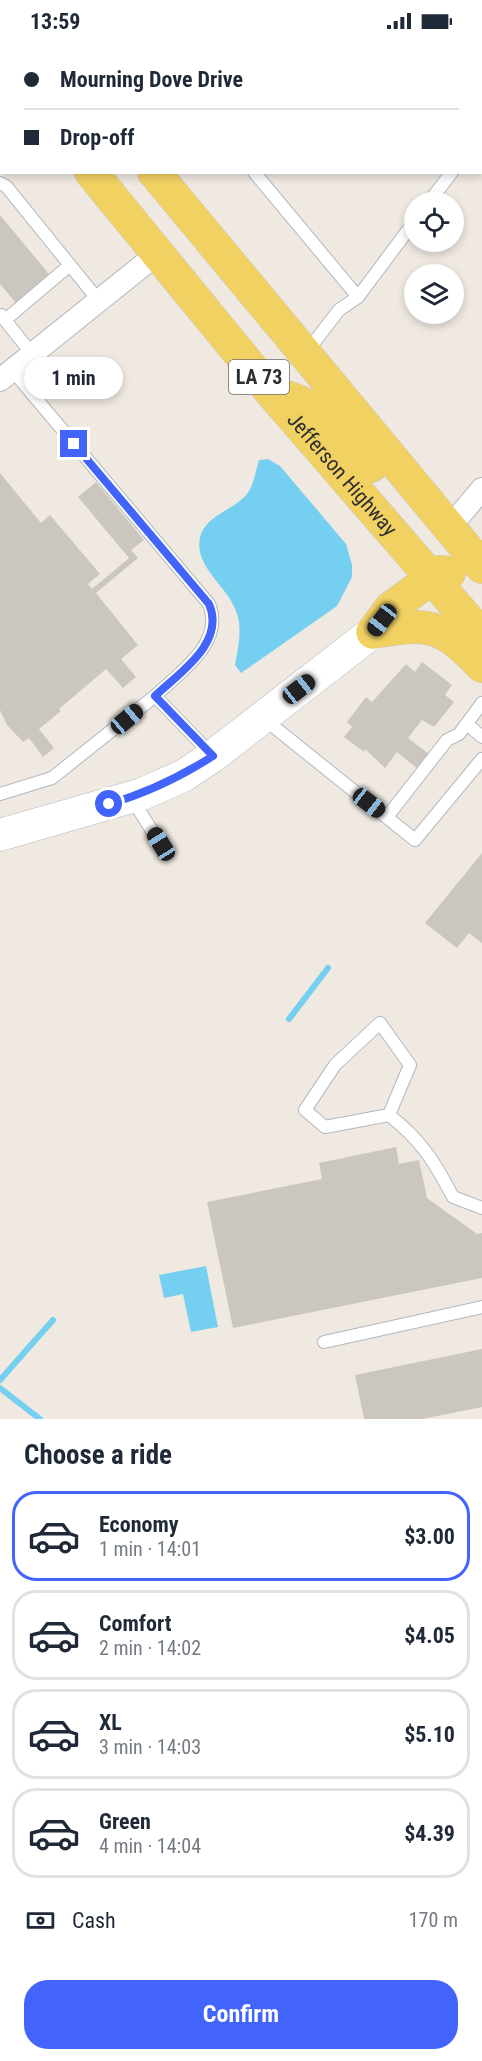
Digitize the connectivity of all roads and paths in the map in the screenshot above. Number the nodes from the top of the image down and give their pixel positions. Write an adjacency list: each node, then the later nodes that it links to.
1 (93, 174): 8 (main road, Jefferson Highway / LA 73)
2 (156, 174): 14 (main road, LA 73)
3 (256, 174): 10 (lane)
4 (450, 174): 6 (lane)
5 (0, 183): 9 (lane)
6 (437, 192)
7 (404, 235): 10 (lane)
8 (157, 254): 11 (street); 16 (main road, Jefferson Highway / LA 73)
9 (70, 265): 11 (lane); 12 (lane)
10 (358, 297): 14 (lane)
11 (99, 301): 13 (street)
12 (2, 317): 13 (lane)
13 (32, 354): 15 (street)
14 (305, 354): 18 (main road, LA 73)
15 (6, 375): 25 (lane)
16 (271, 392): 19 (main road); 20 (main road, Jefferson Highway / LA 73)
17 (482, 489): 18 (street)
18 (450, 527): 19 (main road, LA 73)
19 (482, 567)
20 (430, 578): 21 (main road); 22 (main road); 23 (main road, Jefferson Highway / LA 73)
21 (482, 604)
22 (373, 632): 24 (main road); 27 (street)
23 (482, 636)
24 (482, 666)
25 (155, 696): 30 (lane); 32 (lane)
26 (482, 703): 28 (lane)
27 (262, 717): 30 (street); 34 (lane)
28 (467, 724): 29 (lane); 34 (lane)
29 (482, 737)
30 (213, 756): 33 (street)
31 (482, 759): 34 (lane)
32 (0, 794)
33 (131, 798): 35 (street); 36 (lane)
34 (387, 817)
35 (0, 835)
36 (161, 844)
37 (389, 1115): 37 (lane); 38 (lane)
38 (482, 1208)
39 (482, 1307): 40 (lane)
40 (324, 1342)

